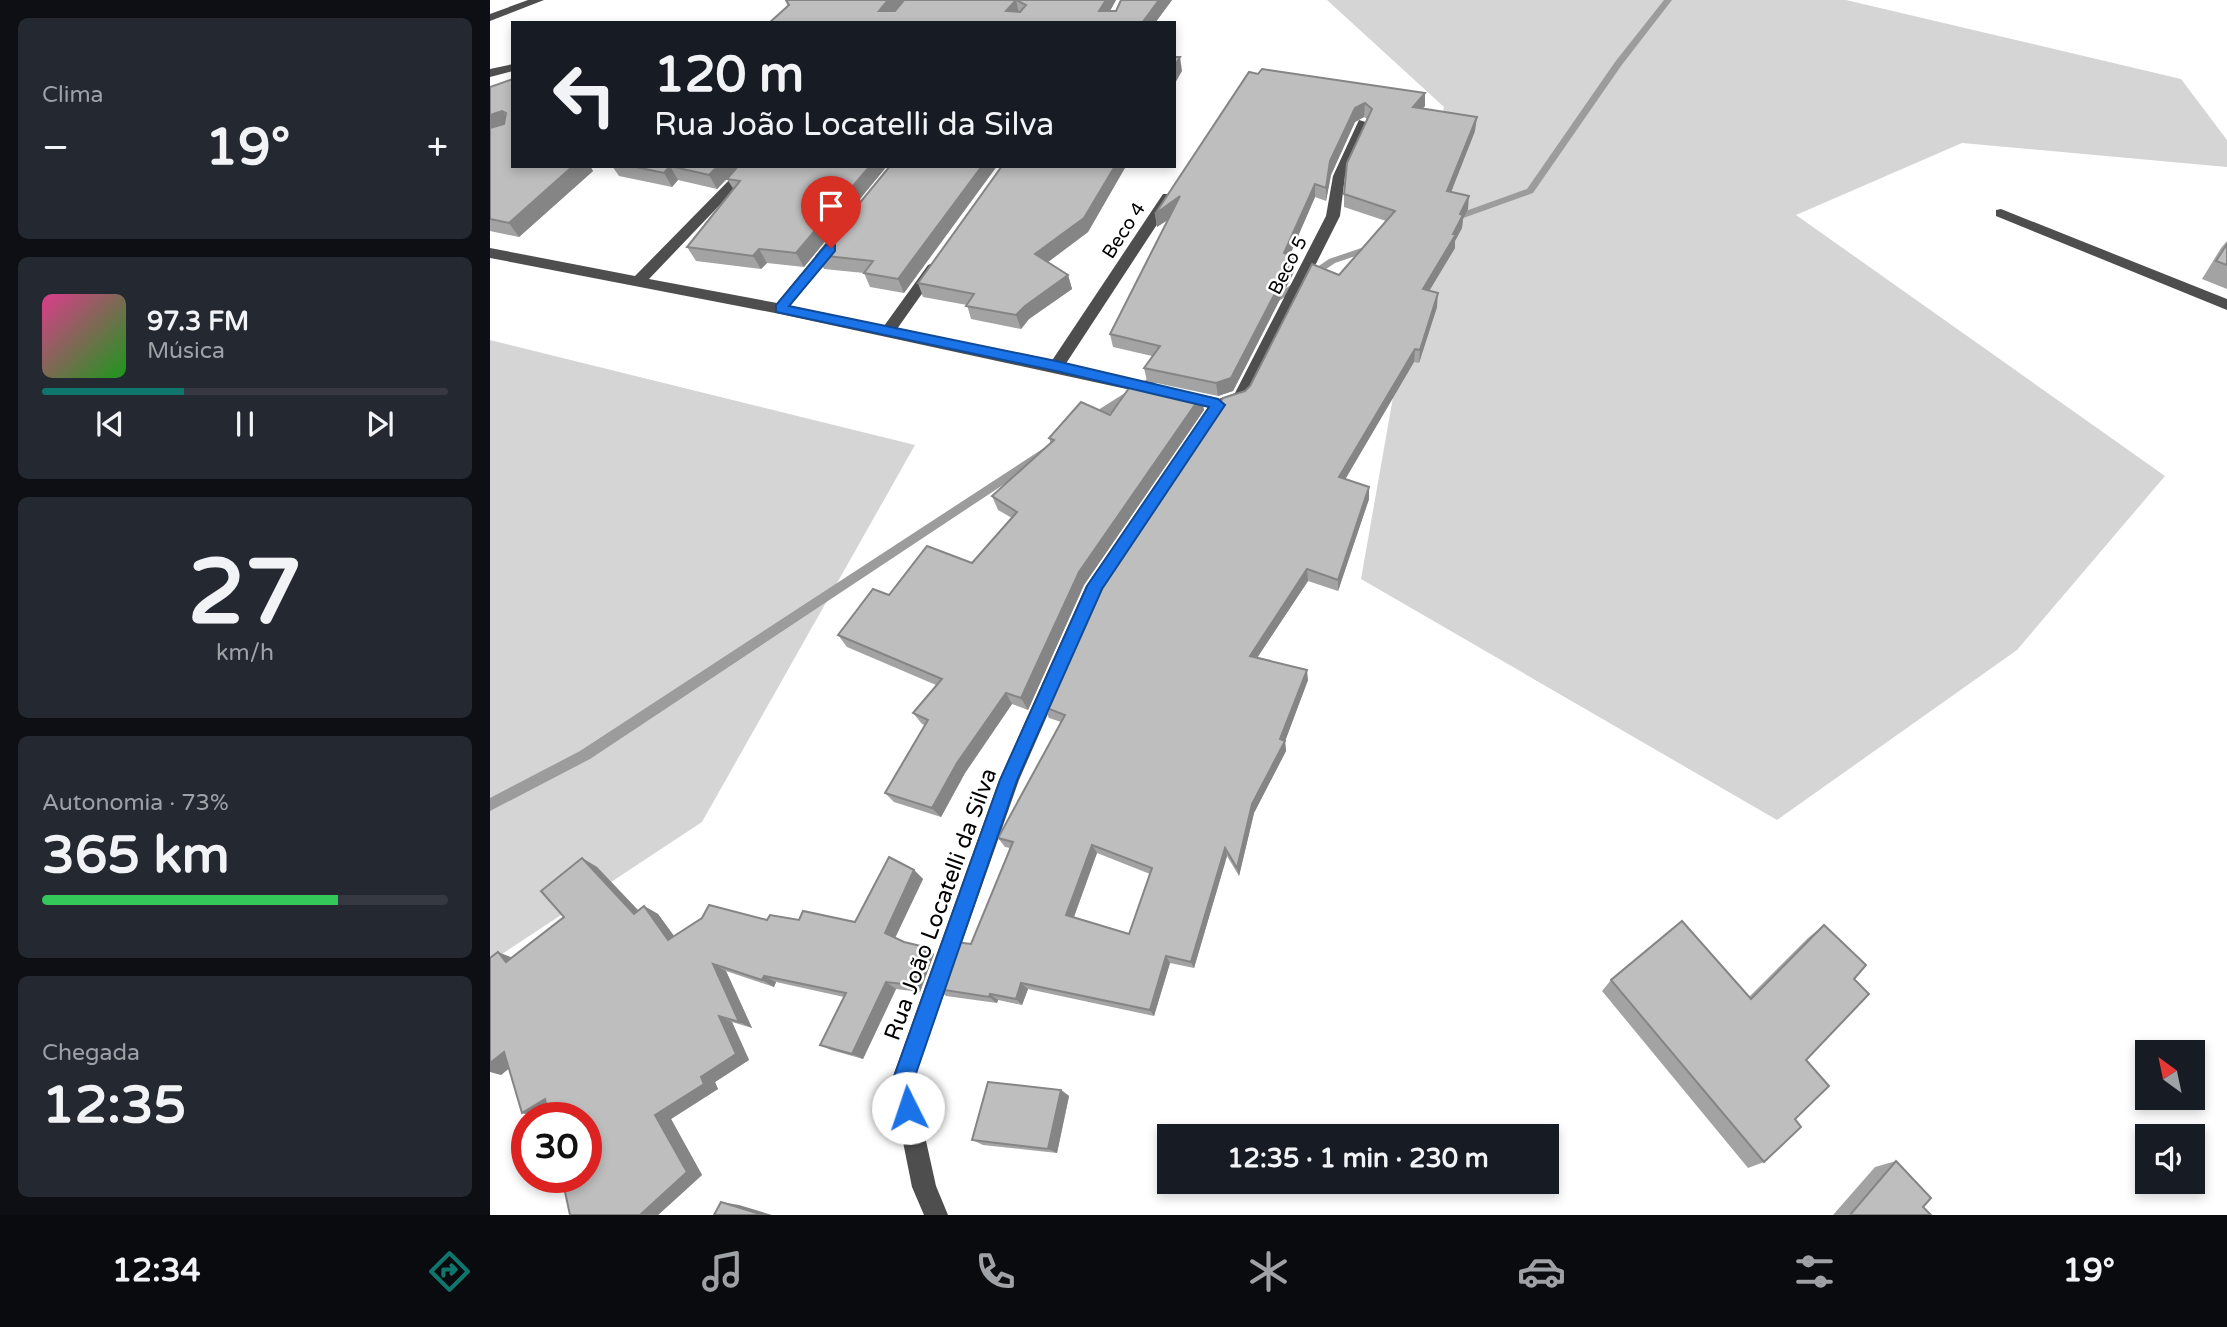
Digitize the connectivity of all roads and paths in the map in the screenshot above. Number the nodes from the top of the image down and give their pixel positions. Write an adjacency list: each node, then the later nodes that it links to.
1 (538, 0): 2 (street)
2 (490, 18)
3 (511, 68): 4 (street)
4 (490, 73)
5 (1363, 123): 18 (street, Beco 5)
6 (749, 168): 12 (street)
7 (1177, 183): 16 (street, Beco 4)
8 (2001, 213): 13 (street)
9 (839, 237): 14 (street)
10 (490, 253): 12 (street)
11 (944, 254): 15 (street)
12 (638, 282): 14 (street)
13 (2227, 305)
14 (780, 309): 15 (street)
15 (888, 331): 16 (street)
16 (1056, 366): 17 (street)
17 (1164, 392)
18 (1211, 403): 19 (street, Rua João Locatelli da Silva)
19 (936, 1215)

